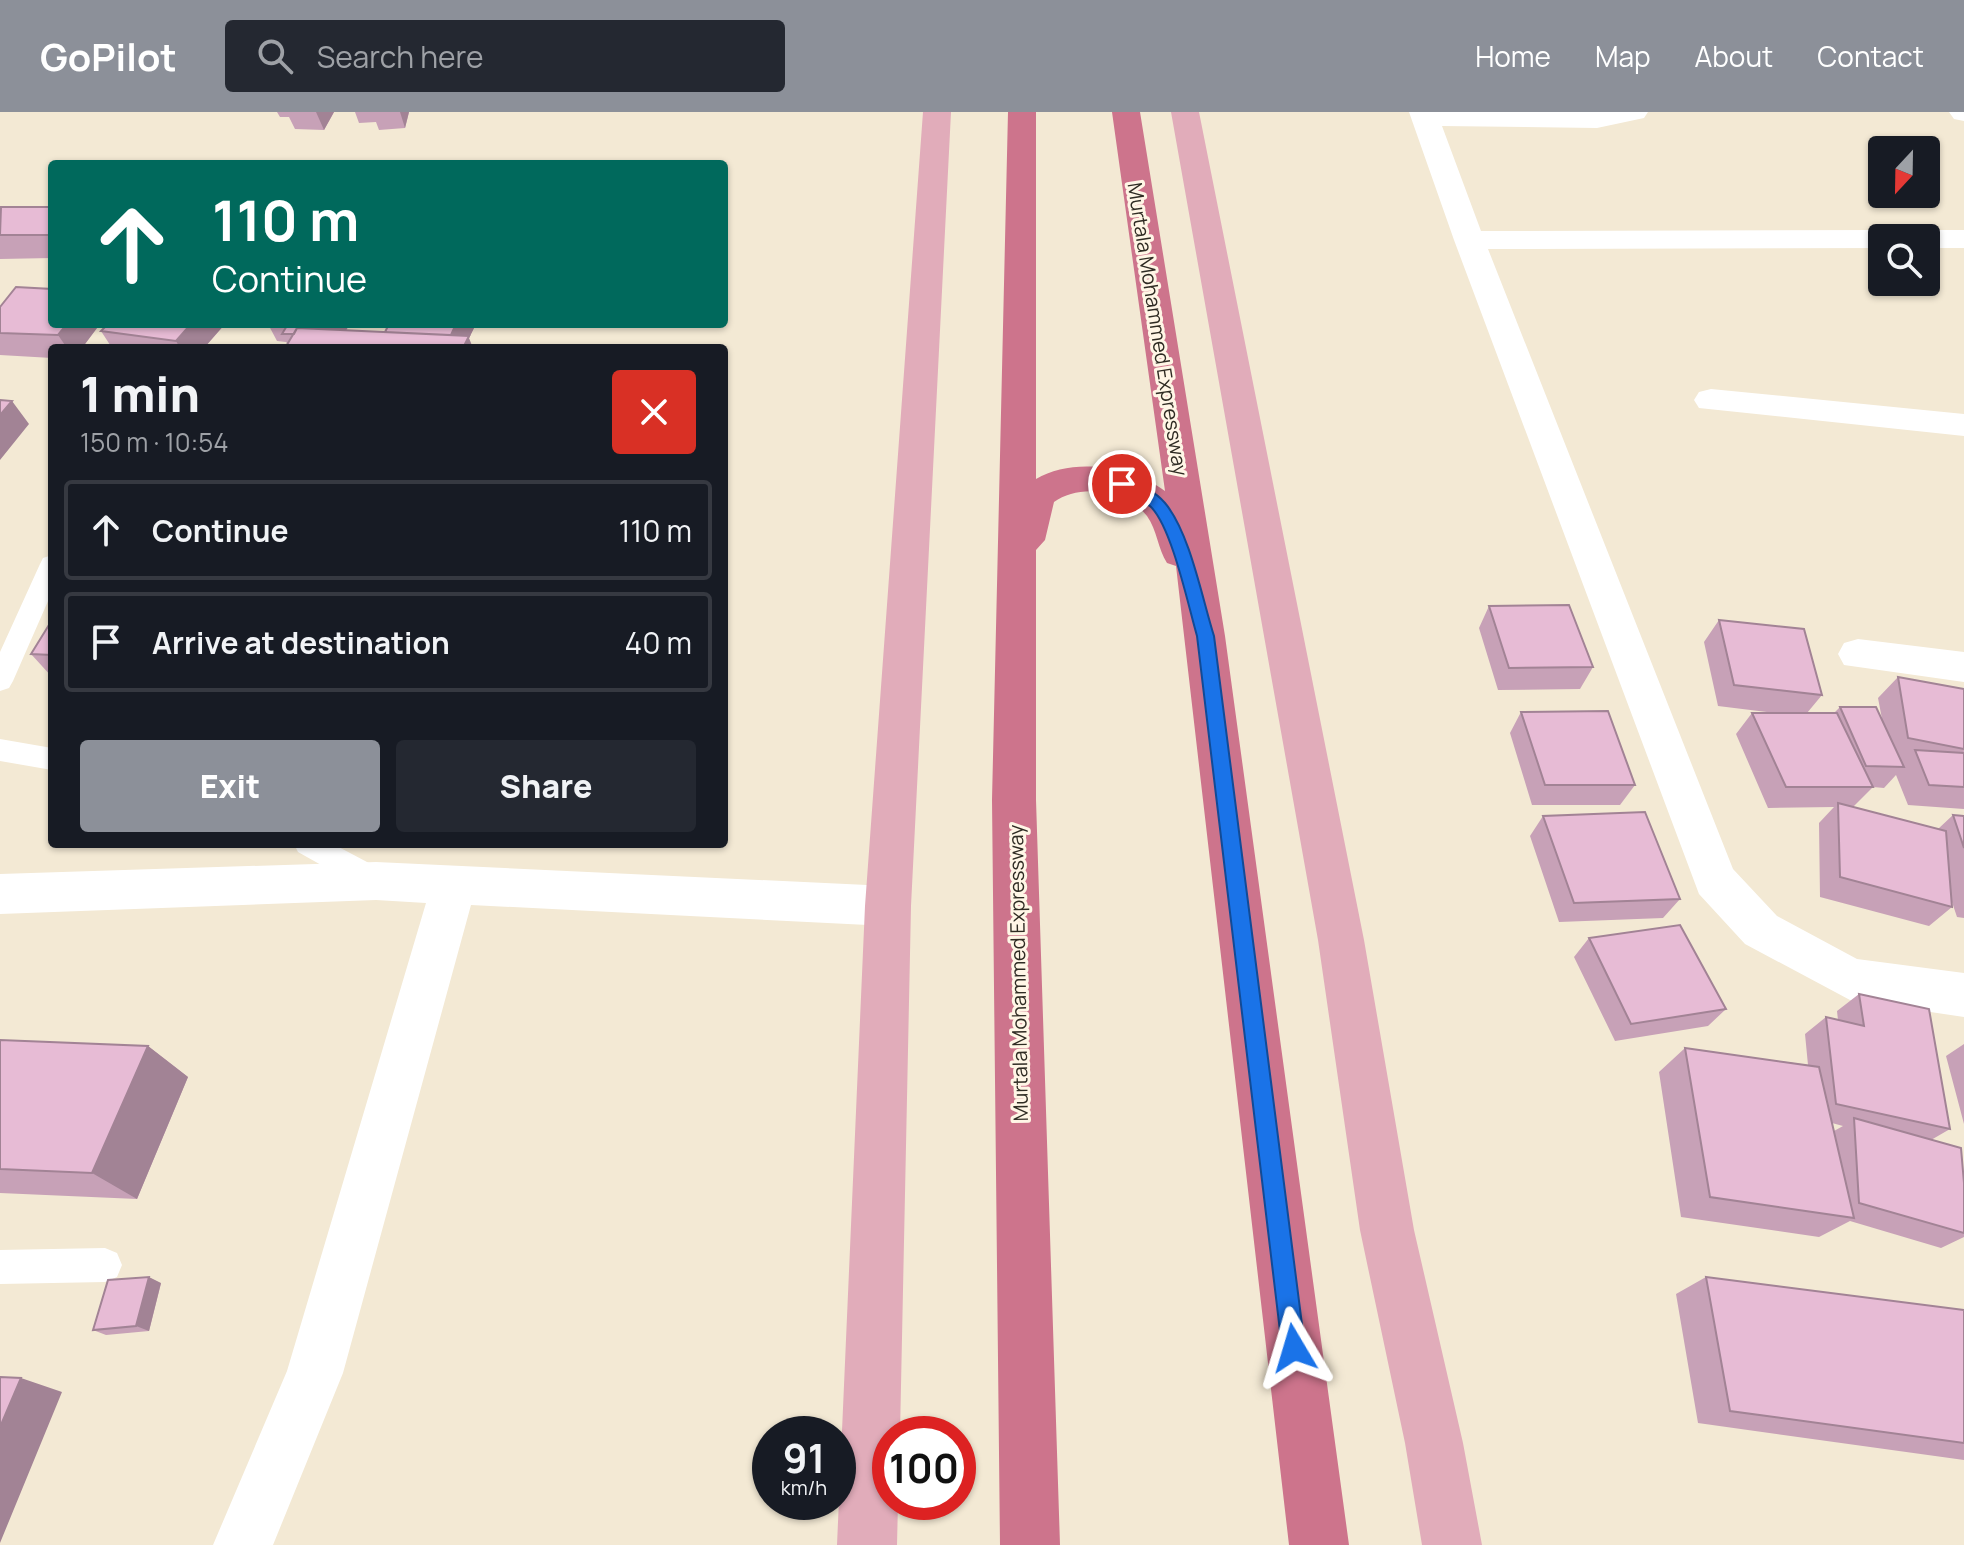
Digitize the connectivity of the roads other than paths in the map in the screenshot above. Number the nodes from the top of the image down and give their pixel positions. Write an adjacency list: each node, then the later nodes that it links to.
1 (937, 112): 25 (main road)
2 (1022, 112): 14 (highway, Murtala Mohammed Expressway)
3 (1126, 112): 15 (highway, Murtala Mohammed Expressway)
4 (1185, 112): 37 (main road)
5 (1634, 112): 6 (street)
6 (1424, 114): 10 (street)
7 (1868, 239): 10 (street)
8 (1940, 239): 9 (street)
9 (1964, 239)
10 (1469, 240): 26 (street)
11 (1711, 400): 12 (street)
12 (1964, 425)
13 (48, 573): 18 (lane)
14 (1015, 614): 15 (highway); 29 (highway, Murtala Mohammed Expressway)
15 (1205, 636): 30 (highway, Murtala Mohammed Expressway)
16 (1858, 654): 17 (street)
17 (1964, 667)
18 (0, 681)
19 (0, 750): 20 (lane)
20 (48, 758)
21 (315, 848): 22 (lane)
22 (376, 881): 23 (street); 24 (street)
23 (454, 885): 25 (street); 31 (street)
24 (0, 894)
25 (888, 906): 32 (main road)
26 (1964, 995)
27 (105, 1265): 28 (lane)
28 (0, 1267)
29 (1028, 1412): 33 (highway, Murtala Mohammed Expressway); 34 (highway)
30 (1305, 1441): 35 (highway); 36 (highway, Murtala Mohammed Expressway)
31 (243, 1545)
32 (867, 1545)
33 (1030, 1545)
34 (1049, 1545)
35 (1303, 1545)
36 (1319, 1545)
37 (1452, 1545)

